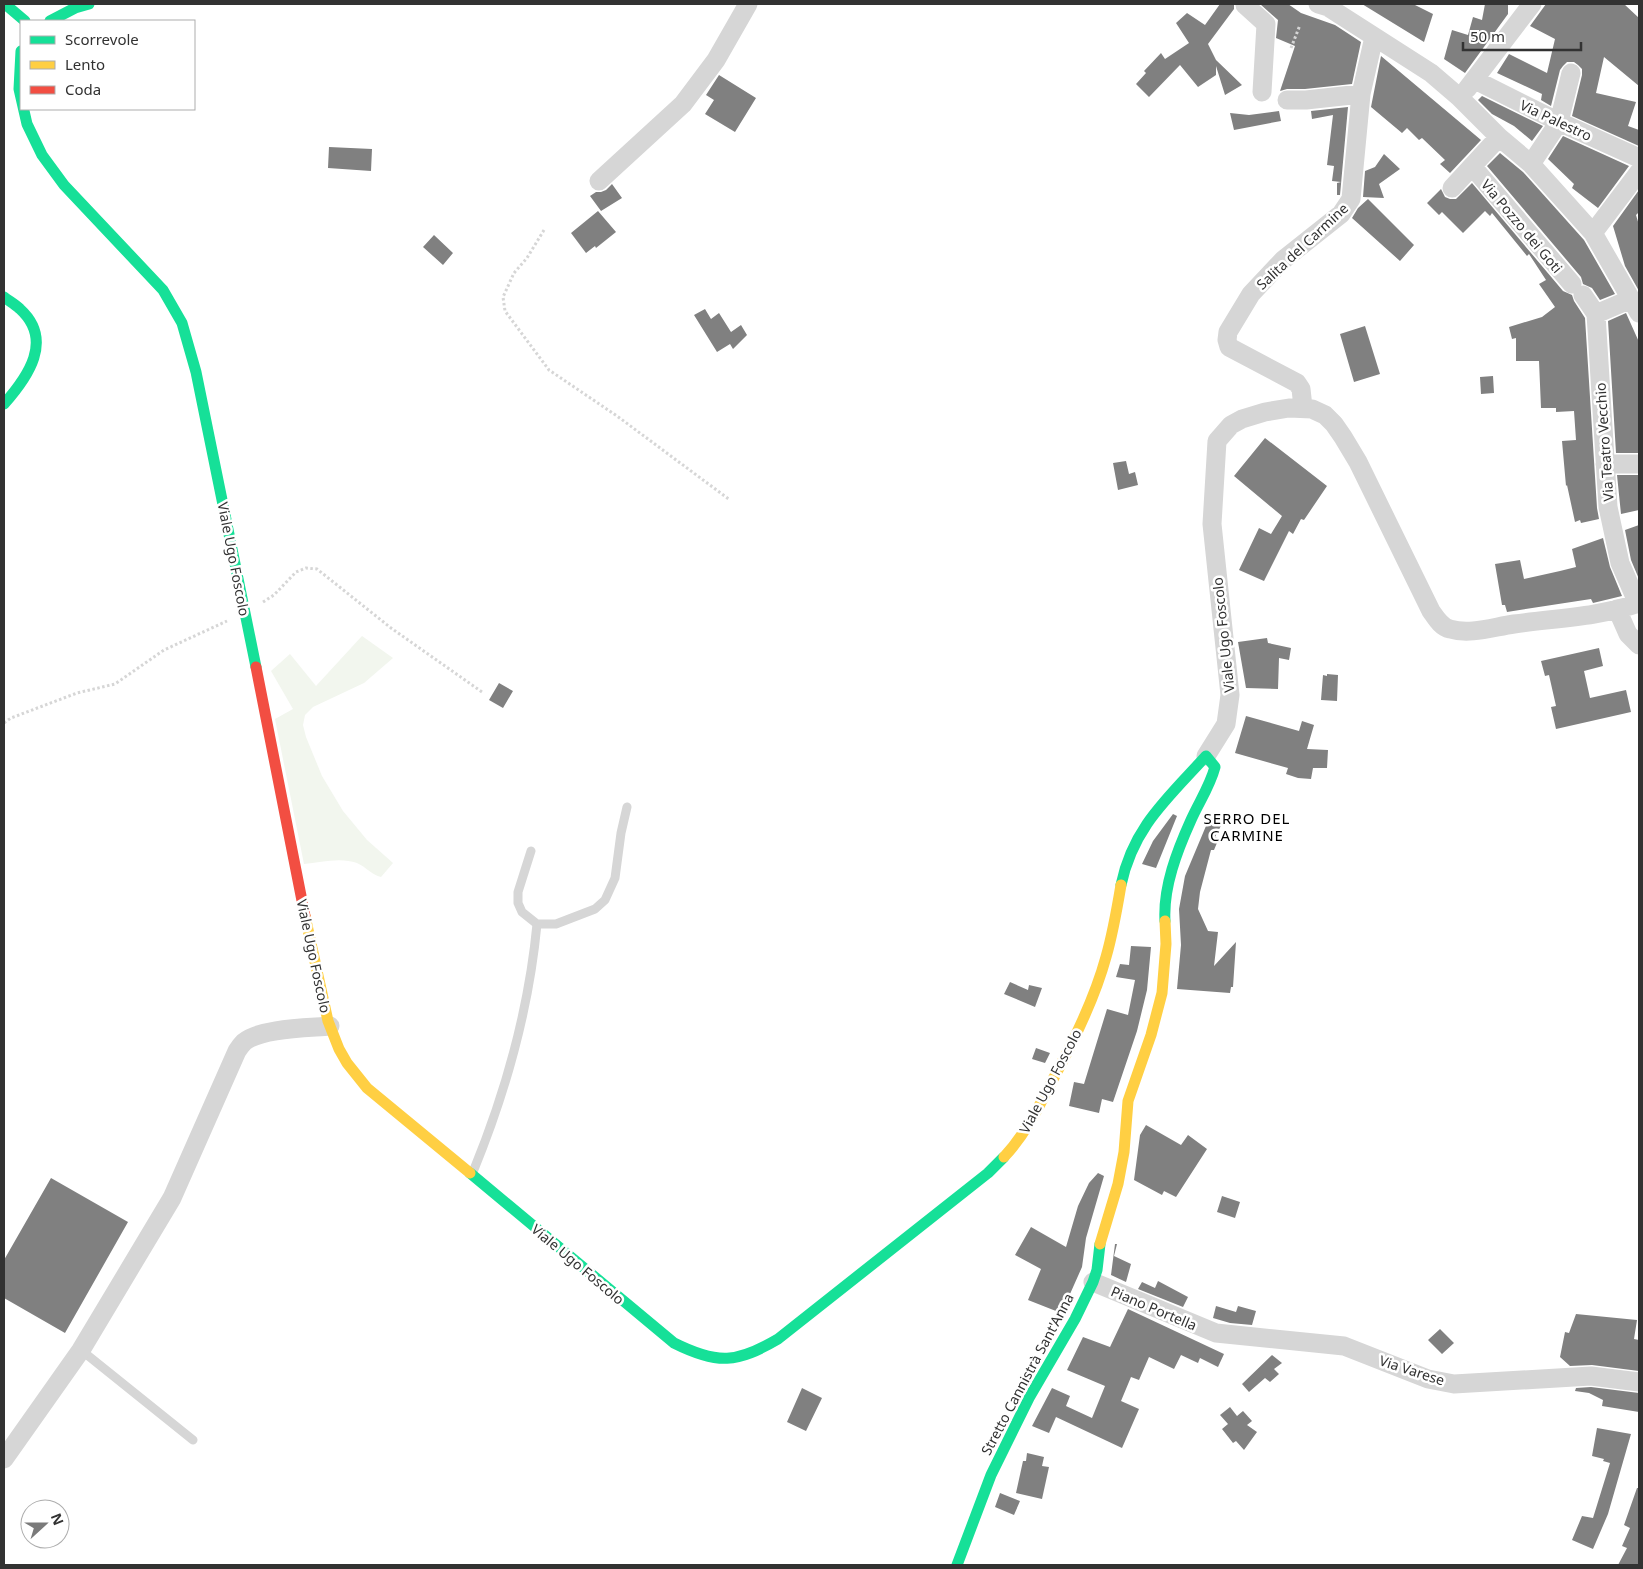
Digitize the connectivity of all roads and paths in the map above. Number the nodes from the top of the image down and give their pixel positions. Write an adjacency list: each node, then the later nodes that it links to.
1 (5, 4): 7 (street)
2 (89, 4): 8 (street)
3 (748, 4): 25 (street)
4 (1246, 4): 15 (street)
5 (1318, 4): 10 (street)
6 (1532, 4): 14 (street)
7 (24, 20)
8 (52, 20)
9 (1300, 25): 11 (path)
10 (1374, 37): 16 (street, Salita del Carmine); 17 (street)
11 (1291, 48)
12 (20, 55): 39 (street, Viale Ugo Foscolo)
13 (1571, 73): 19 (street)
14 (1475, 80): 17 (street); 19 (street, Via Palestro)
15 (1262, 92)
16 (1361, 94): 18 (street); 33 (street, Salita del Carmine)
17 (1459, 97): 20 (street)
18 (1287, 100)
19 (1558, 122): 21 (street, Via Palestro); 22 (street)
20 (1499, 137): 22 (street); 23 (street, Via Pozzo dei Goti)
21 (1639, 158)
22 (1531, 164): 28 (street)
23 (1472, 166): 26 (street, Via Pozzo dei Goti); 31 (street, Via Pozzo dei Goti)
24 (1639, 172): 28 (street)
25 (599, 181)
26 (1452, 188)
27 (544, 230): 36 (path)
28 (1593, 233): 30 (street)
29 (4, 297): 32 (street)
30 (1635, 306): 31 (street)
31 (1596, 314): 34 (street, Via Teatro Vecchio)
32 (4, 404)
33 (1303, 407): 38 (street); 43 (street, Viale Ugo Foscolo)
34 (1605, 464): 35 (street); 37 (street, Via Teatro Vecchio)
35 (1639, 464)
36 (730, 500)
37 (1639, 604): 38 (street)
38 (1617, 609): 40 (street)
39 (245, 610): 41 (path); 42 (path); 47 (street, Viale Ugo Foscolo)
40 (1639, 645)
41 (482, 692)
42 (4, 723)
43 (1206, 756): 48 (street, Viale Ugo Foscolo); 49 (street, Stretto Cannistrà Sant'Anna)
44 (627, 807): 46 (lane)
45 (531, 850): 46 (lane)
46 (537, 924): 48 (lane)
47 (330, 1026): 48 (street, Viale Ugo Foscolo); 51 (street)
48 (472, 1175)
49 (1093, 1282): 50 (street, Piano Portella); 55 (street, Stretto Cannistrà Sant'Anna)
50 (1216, 1333): 52 (street, Via Varese)
51 (81, 1350): 53 (lane); 54 (street)
52 (1639, 1382)
53 (193, 1440)
54 (4, 1459)
55 (957, 1565)

